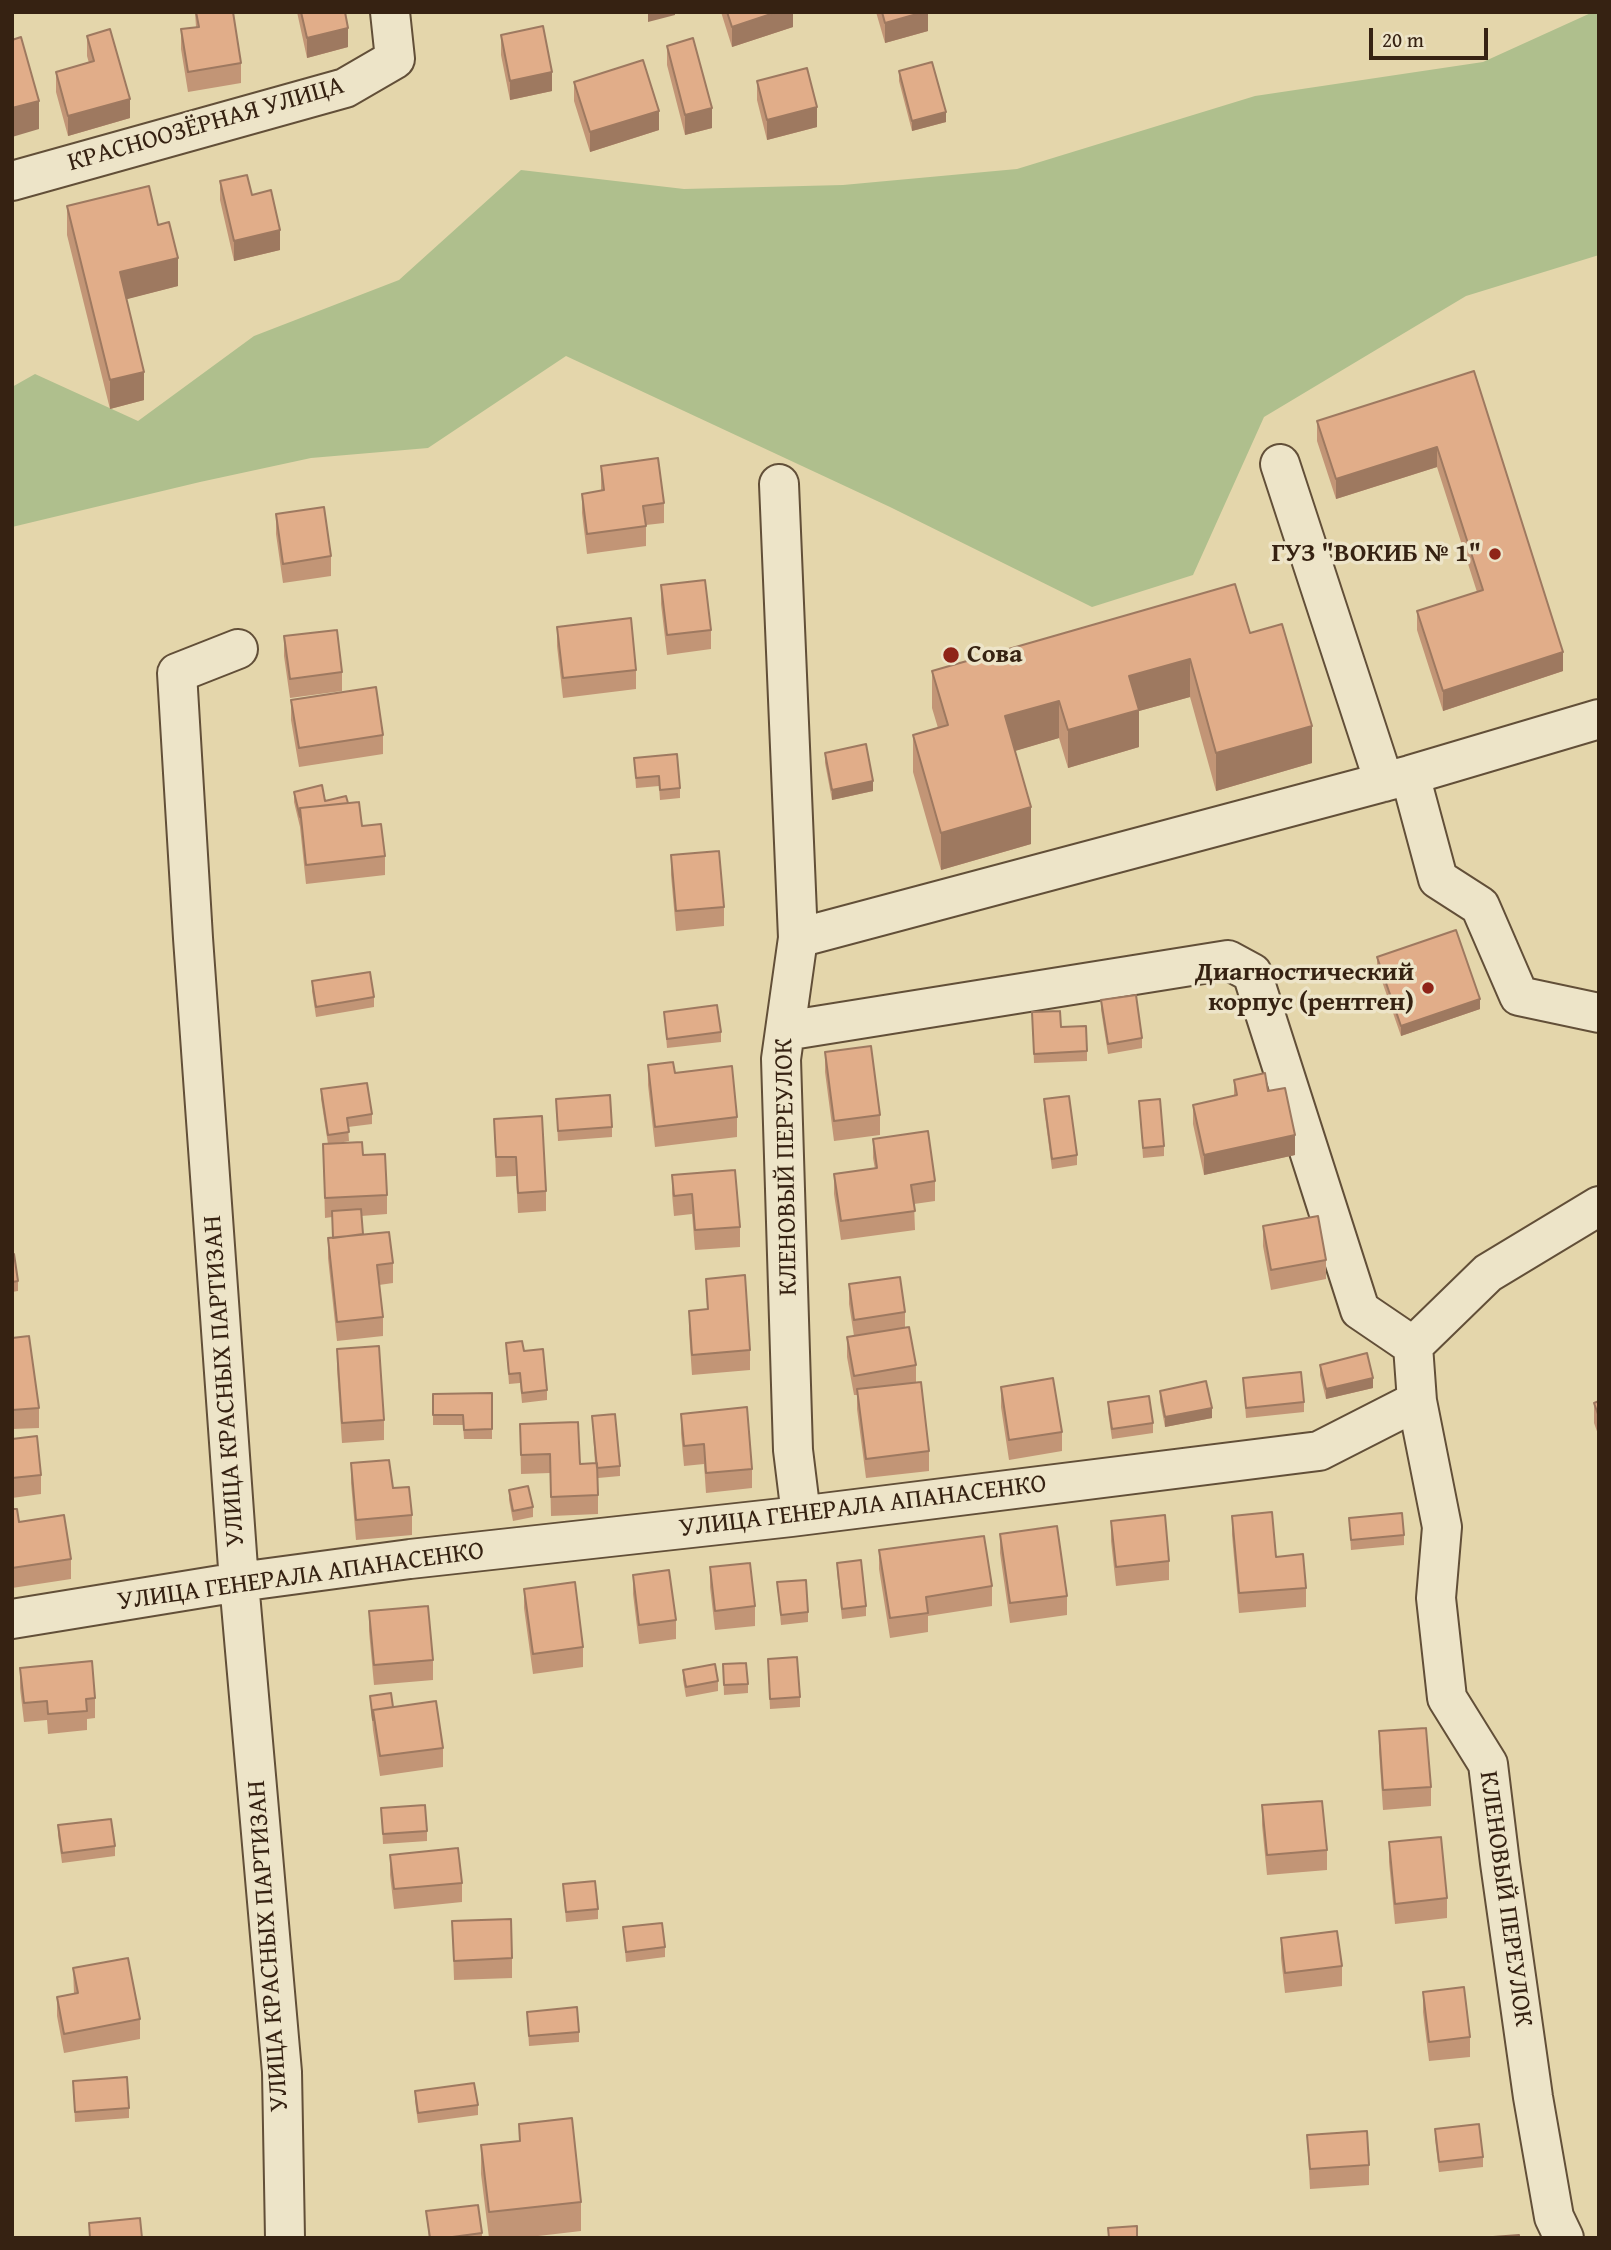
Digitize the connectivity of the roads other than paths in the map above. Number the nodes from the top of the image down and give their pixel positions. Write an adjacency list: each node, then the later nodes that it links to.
1 (390, 12): 2 (street, КРАСНООЗЁРНАЯ УЛИЦА)
2 (12, 181)
3 (1280, 464): 7 (street)
4 (779, 484): 8 (street, КЛЕНОВЫЙ ПЕРЕУЛОК)
5 (238, 649): 15 (street, УЛИЦА КРАСНЫХ ПАРТИЗАН)
6 (1599, 719): 7 (street)
7 (1397, 779): 8 (street); 9 (street)
8 (798, 938): 10 (street, КЛЕНОВЫЙ ПЕРЕУЛОК)
9 (1599, 1013)
10 (785, 1031): 12 (street); 14 (street, КЛЕНОВЫЙ ПЕРЕУЛОК)
11 (1599, 1206): 12 (street)
12 (1413, 1346): 13 (street)
13 (1417, 1401): 14 (street, УЛИЦА ГЕНЕРАЛА АПАНАСЕНКО); 18 (street, КЛЕНОВЫЙ ПЕРЕУЛОК)
14 (801, 1515): 15 (street, УЛИЦА ГЕНЕРАЛА АПАНАСЕНКО)
15 (239, 1583): 16 (street, УЛИЦА ГЕНЕРАЛА АПАНАСЕНКО); 17 (street, УЛИЦА КРАСНЫХ ПАРТИЗАН)
16 (12, 1619)
17 (285, 2238)
18 (1564, 2238)

